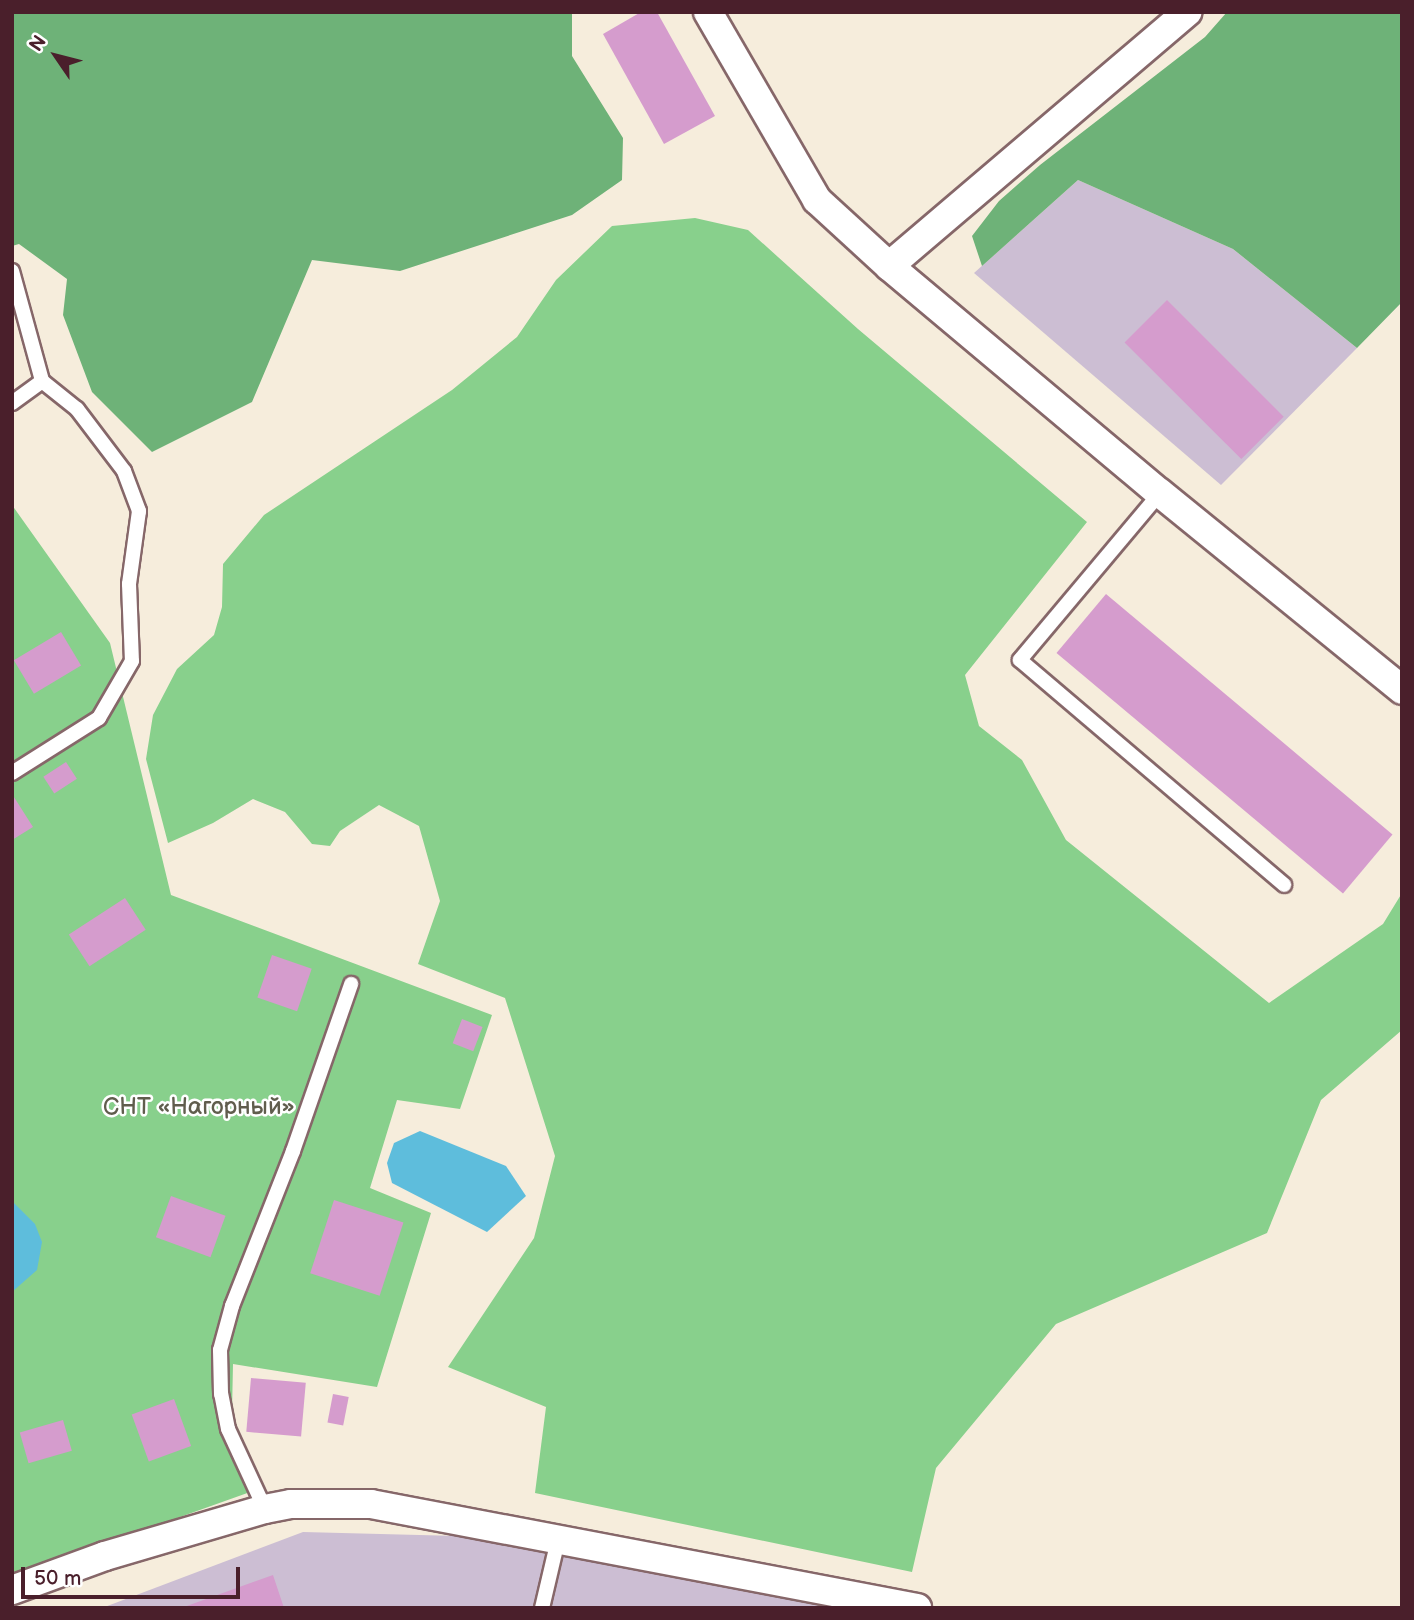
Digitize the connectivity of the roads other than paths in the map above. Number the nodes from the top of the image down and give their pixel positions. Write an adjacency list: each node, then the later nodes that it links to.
1 (708, 12): 3 (street)
2 (1187, 12): 3 (street)
3 (889, 265): 7 (street)
4 (12, 271): 5 (lane)
5 (42, 381): 6 (lane); 9 (lane)
6 (12, 403)
7 (1160, 493): 8 (street); 10 (lane)
8 (1402, 690)
9 (12, 773)
10 (1284, 885)
11 (351, 984): 12 (lane)
12 (278, 1507): 13 (street); 14 (street)
13 (558, 1540): 15 (street); 16 (lane)
14 (12, 1590)
15 (823, 1600): 17 (street)
16 (542, 1608)
17 (917, 1608)

